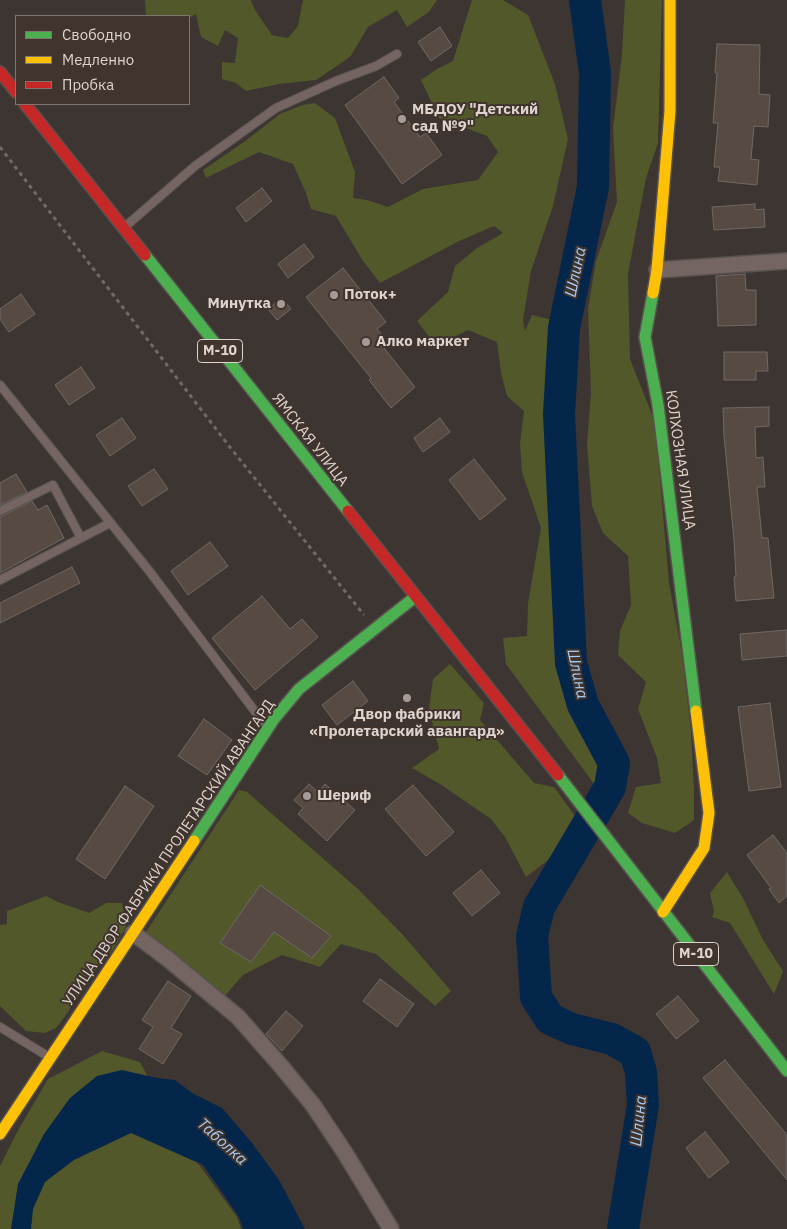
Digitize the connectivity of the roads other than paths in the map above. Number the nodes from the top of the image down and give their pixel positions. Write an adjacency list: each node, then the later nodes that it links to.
1 (670, 0): 8 (main road, КОЛХОЗНАЯ УЛИЦА)
2 (397, 54): 6 (lane)
3 (0, 72): 4 (main road)
4 (15, 91)
5 (26, 105): 6 (main road, ЯМСКАЯ УЛИЦА / М-10)
6 (123, 228): 14 (main road, ЯМСКАЯ УЛИЦА / М-10)
7 (787, 261): 8 (street)
8 (657, 270): 16 (main road, КОЛХОЗНАЯ УЛИЦА)
9 (0, 385): 11 (lane)
10 (0, 511): 12 (lane)
11 (110, 523): 12 (lane); 15 (lane)
12 (81, 538): 13 (lane)
13 (0, 580)
14 (415, 598): 15 (main road, УЛИЦА ДВОР ФАБРИКИ ПРОЛЕТАРСКИЙ АВАНГАРД); 16 (main road, ЯМСКАЯ УЛИЦА / М-10)
15 (268, 728): 17 (main road, УЛИЦА ДВОР ФАБРИКИ ПРОЛЕТАРСКИЙ АВАНГАРД)
16 (663, 912): 20 (main road, М-10)
17 (132, 933): 19 (main road, УЛИЦА ДВОР ФАБРИКИ ПРОЛЕТАРСКИЙ АВАНГАРД); 22 (street)
18 (0, 1027): 19 (lane)
19 (50, 1058): 21 (main road, УЛИЦА ДВОР ФАБРИКИ ПРОЛЕТАРСКИЙ АВАНГАРД)
20 (787, 1071)
21 (0, 1134)
22 (391, 1229)

